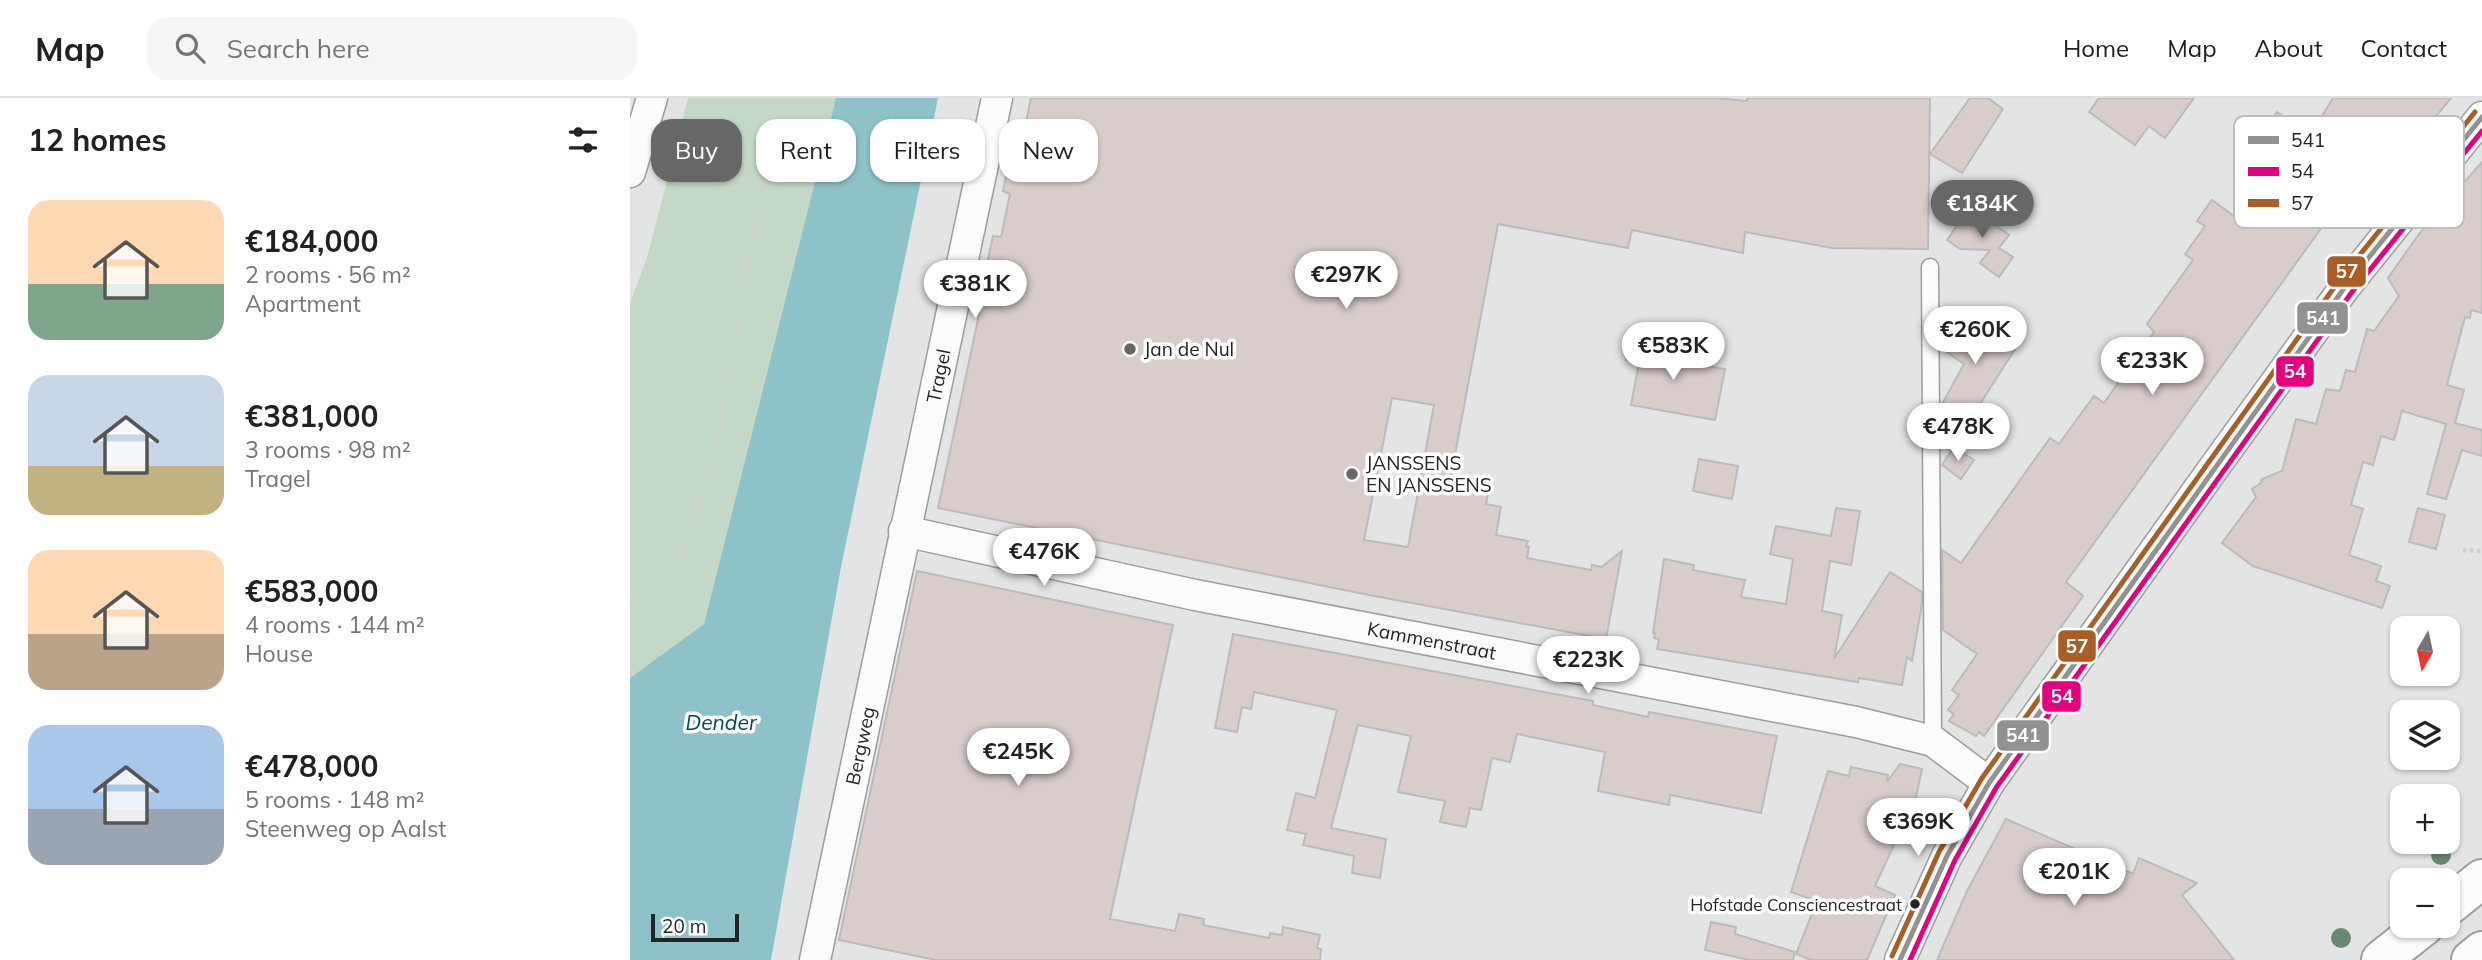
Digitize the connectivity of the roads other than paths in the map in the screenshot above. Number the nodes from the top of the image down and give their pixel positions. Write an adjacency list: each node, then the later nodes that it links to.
1 (652, 98): 5 (street)
2 (997, 98): 8 (street, Tragel)
3 (2482, 117): 4 (street)
4 (2464, 139)
5 (630, 172)
6 (2393, 228): 10 (street)
7 (1930, 267): 9 (lane)
8 (904, 531): 9 (street, Kammenstraat); 15 (street, Bergweg)
9 (1933, 741): 10 (street, Kammenstraat)
10 (1989, 783): 16 (street)
11 (2482, 880): 12 (main road)
12 (2460, 897)
13 (2409, 938): 17 (main road)
14 (2482, 951): 18 (main road)
15 (815, 960)
16 (1900, 960)
17 (2381, 960)
18 (2471, 960)

